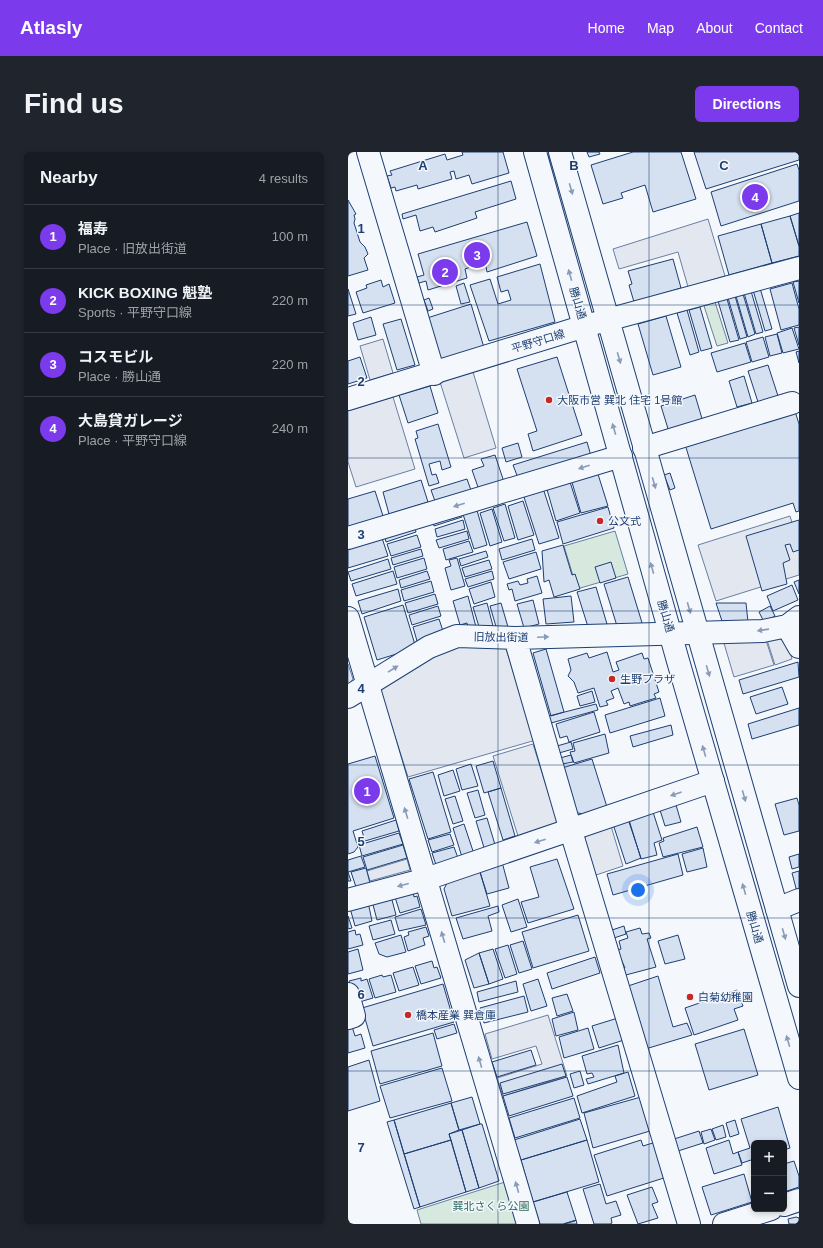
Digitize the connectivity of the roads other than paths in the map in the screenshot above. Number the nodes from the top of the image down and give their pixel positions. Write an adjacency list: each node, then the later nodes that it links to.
1 (368, 152): 7 (street)
2 (535, 152): 6 (street, 勝山通, one-way to 2)
3 (560, 152): 5 (street, one-way to 5)
4 (799, 268): 5 (street, 平野守口線)
5 (608, 320): 6 (street, 平野守口線); 10 (street, one-way to 10)
6 (585, 326): 7 (street, 平野守口線); 11 (street, 勝山通, one-way to 6)
7 (434, 374): 8 (street, 平野守口線)
8 (348, 399)
9 (792, 403): 10 (street)
10 (644, 448): 16 (street, one-way to 16)
11 (621, 456): 12 (street, one-way to 12); 15 (street, 勝山通, one-way to 11)
12 (348, 538)
13 (348, 618): 19 (street)
14 (793, 621): 16 (street, one-way to 16); 18 (street)
15 (670, 632): 16 (street, 旧放出街道); 17 (street, 旧放出街道, one-way to 15); 21 (street, 勝山通, one-way to 15)
16 (697, 634): 26 (street, one-way to 26)
17 (515, 638): 19 (street, 旧放出街道, one-way to 17); 22 (street)
18 (799, 647)
19 (368, 685): 20 (street, 旧放出街道); 23 (street, one-way to 19)
20 (348, 697)
21 (713, 781): 22 (street, one-way to 22); 30 (street, 勝山通, one-way to 21)
22 (571, 831): 23 (street, one-way to 23); 35 (street)
23 (426, 879): 24 (street, one-way to 24); 34 (street, one-way to 23)
24 (348, 900)
25 (799, 900): 26 (street)
26 (777, 909): 27 (street, one-way to 27)
27 (799, 986)
28 (348, 994): 29 (street)
29 (348, 1018)
30 (799, 1078)
31 (799, 1200): 32 (street)
32 (787, 1204)
33 (762, 1212): 36 (street)
34 (528, 1224)
35 (689, 1224)
36 (724, 1224)

